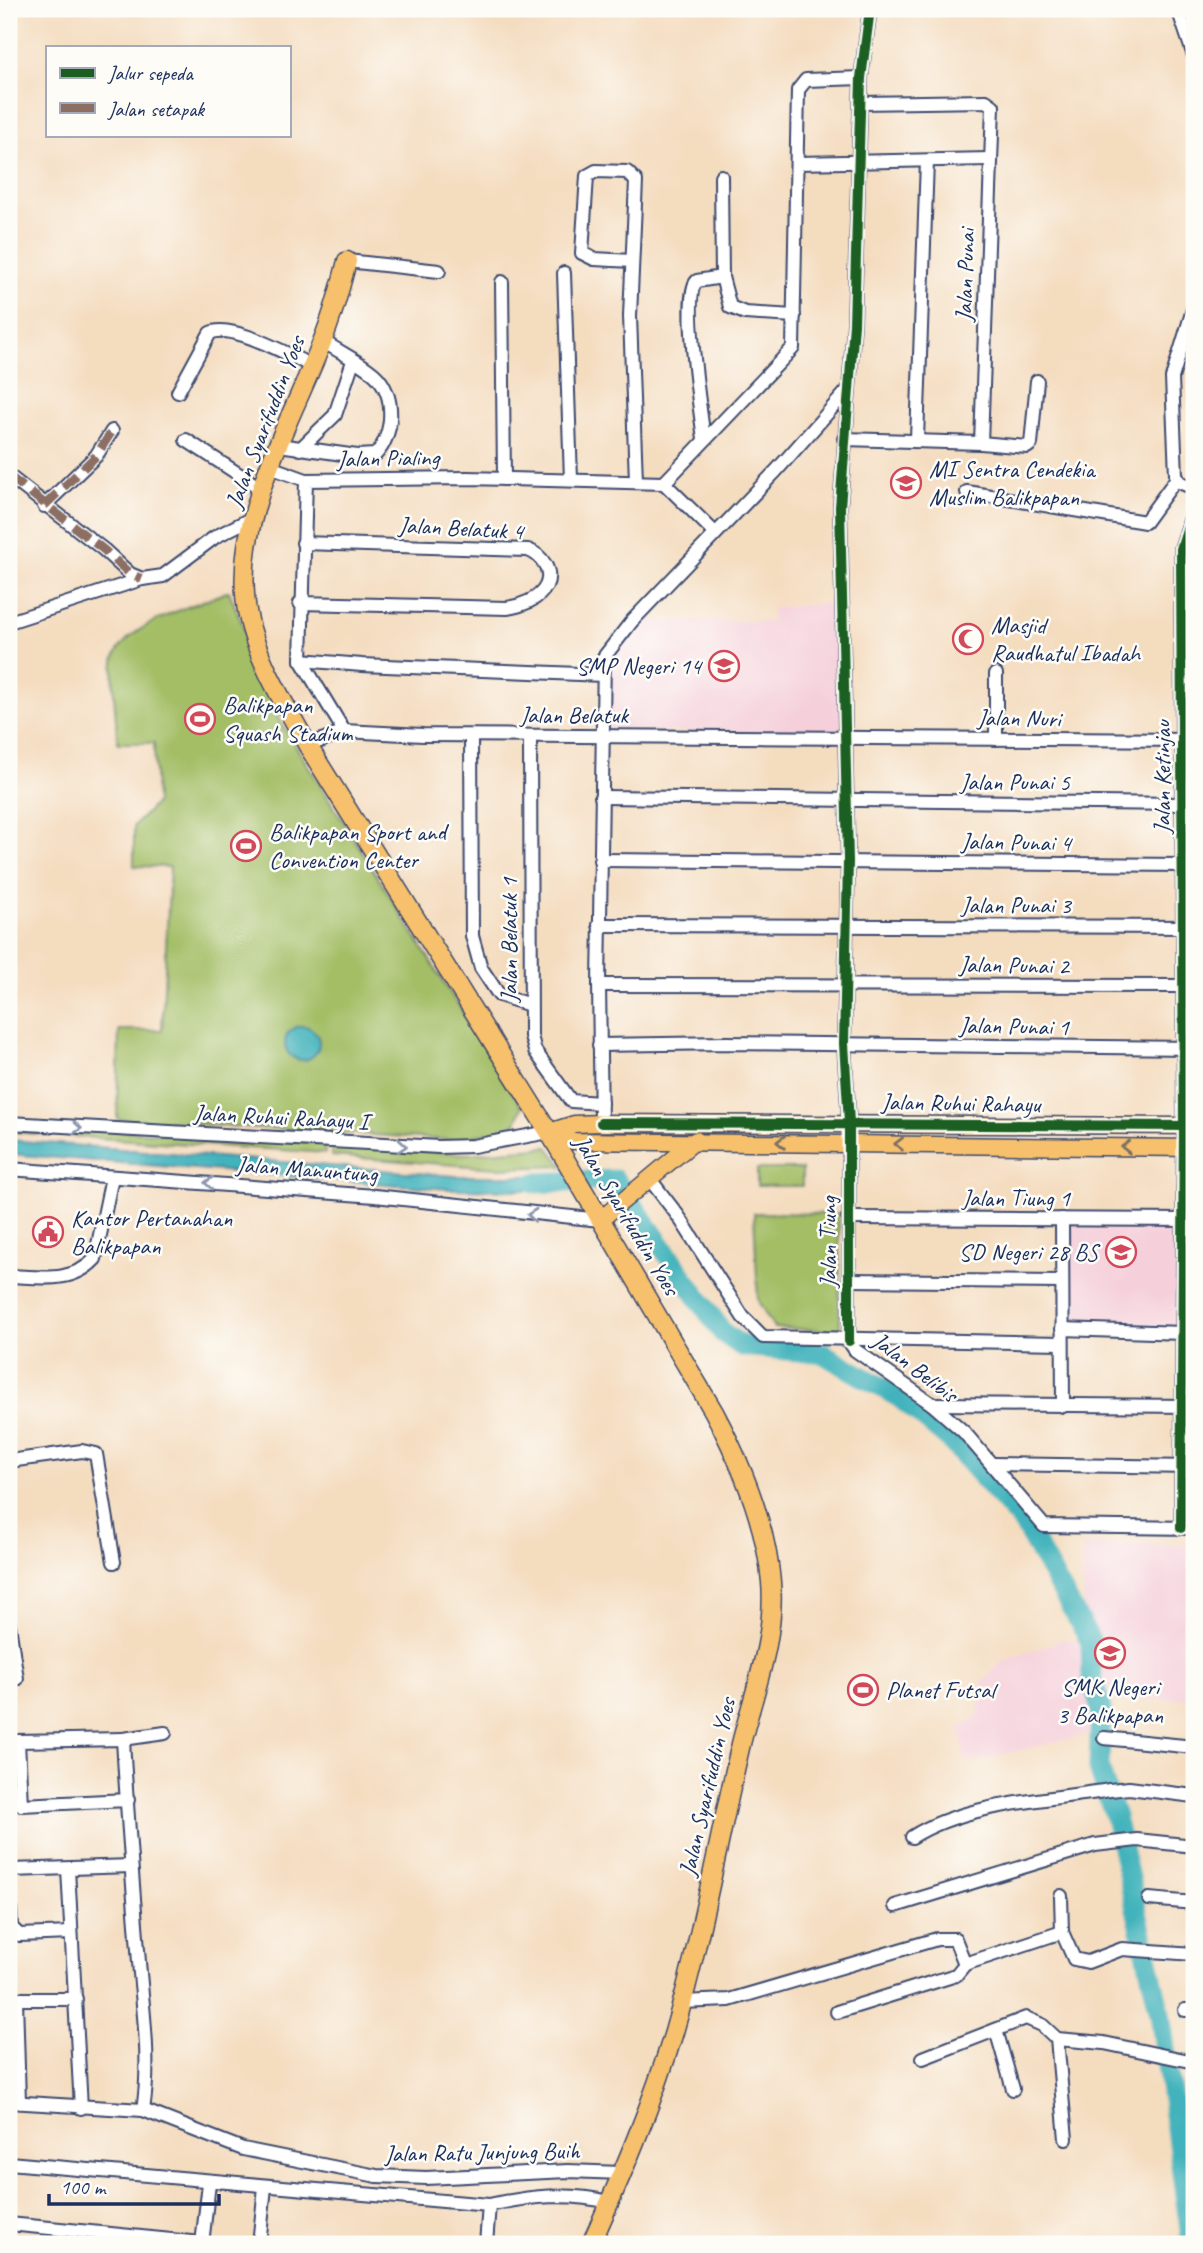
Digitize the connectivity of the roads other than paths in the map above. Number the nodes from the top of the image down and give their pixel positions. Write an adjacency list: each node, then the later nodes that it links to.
1 (870, 9): 4 (street, Jalan Tiung)
2 (1178, 9): 3 (street)
3 (1194, 56)
4 (861, 78): 5 (street, Jalan Tiung); 8 (street)
5 (862, 103): 6 (street, Jalan Punai); 9 (street, Jalan Tiung)
6 (990, 159): 7 (street); 30 (street, Jalan Punai)
7 (926, 161): 9 (street); 28 (street)
8 (797, 163): 9 (street); 18 (street)
9 (860, 164): 23 (street, Jalan Tiung)
10 (720, 176): 15 (street)
11 (347, 261): 13 (street); 19 (highway, Jalan Syarifuddin Yoes)
12 (632, 261): 12 (street); 39 (street)
13 (439, 271)
14 (564, 274): 38 (street)
15 (722, 277): 18 (street); 26 (street)
16 (502, 282): 36 (street)
17 (1194, 306): 35 (street)
18 (794, 316): 26 (street)
19 (323, 341): 20 (street); 21 (highway, Jalan Syarifuddin Yoes)
20 (353, 361): 32 (street); 32 (street)
21 (312, 366): 24 (street); 31 (highway, Jalan Syarifuddin Yoes)
22 (1037, 381): 30 (street)
23 (848, 389): 27 (street, Jalan Tiung); 47 (street)
24 (178, 392)
25 (112, 430): 44 (street)
26 (704, 439): 40 (street)
27 (844, 439): 28 (street); 62 (street, Jalan Tiung)
28 (917, 439): 30 (street)
29 (186, 440): 42 (street)
30 (981, 443)
31 (279, 444): 32 (street); 33 (highway, Jalan Syarifuddin Yoes)
32 (300, 449)
33 (270, 467): 37 (street); 42 (highway, Jalan Syarifuddin Yoes)
34 (9, 476): 44 (street)
35 (1177, 478): 41 (street); 43 (street)
36 (504, 479): 37 (street, Jalan Pialing); 38 (street, Jalan Pialing)
37 (306, 480): 48 (street, Jalan Pialing)
38 (571, 480): 39 (street, Jalan Pialing)
39 (636, 481): 40 (street, Jalan Pialing)
40 (664, 483): 47 (street)
41 (1194, 488)
42 (262, 490): 46 (highway, Jalan Syarifuddin Yoes)
43 (967, 492)
44 (44, 506): 49 (street)
45 (1194, 509): 50 (street, Jalan Ketinjau)
46 (252, 518): 49 (street); 65 (highway, Jalan Syarifuddin Yoes)
47 (714, 532): 56 (street)
48 (303, 542): 51 (street, Jalan Pialing); 51 (street, Jalan Belatuk 4)
49 (142, 579): 52 (street)
50 (1188, 580): 53 (street, Jalan Ketinjau)
51 (300, 603): 54 (street, Jalan Pialing)
52 (9, 622)
53 (1189, 645): 57 (street, Jalan Ketinjau)
54 (301, 660): 56 (street); 58 (street)
55 (996, 674): 63 (street)
56 (603, 675): 61 (street)
57 (1189, 706): 64 (street, Jalan Ketinjau)
58 (344, 731): 59 (street, Jalan Belatuk); 65 (street, Jalan Belatuk)
59 (471, 736): 60 (street, Jalan Belatuk); 78 (street)
60 (530, 736): 61 (street, Jalan Belatuk); 78 (street, Jalan Belatuk 1)
61 (601, 736): 62 (street, Jalan Belatuk); 66 (street)
62 (843, 737): 63 (street, Jalan Nuri); 67 (street, Jalan Tiung)
63 (996, 739): 64 (street, Jalan Nuri)
64 (1189, 740): 68 (street, Jalan Ketinjau)
65 (309, 746): 87 (highway, Jalan Syarifuddin Yoes)
66 (601, 797): 67 (street, Jalan Punai 5); 69 (street)
67 (846, 802): 68 (street, Jalan Punai 5); 70 (street, Jalan Tiung)
68 (1183, 804): 71 (street, Jalan Ketinjau)
69 (600, 860): 70 (street, Jalan Punai 4); 72 (street)
70 (848, 861): 71 (street, Jalan Punai 4); 73 (street, Jalan Tiung)
71 (1184, 865): 74 (street, Jalan Ketinjau)
72 (600, 925): 73 (street, Jalan Punai 3); 76 (street)
73 (847, 925): 74 (street, Jalan Punai 3); 75 (street, Jalan Tiung)
74 (1189, 927): 77 (street, Jalan Ketinjau)
75 (845, 983): 76 (street, Jalan Punai 2); 77 (street, Jalan Punai 2); 79 (street, Jalan Tiung)
76 (599, 985): 80 (street)
77 (1189, 986): 81 (street, Jalan Ketinjau)
78 (530, 1004): 82 (street, Jalan Belatuk 1)
79 (844, 1044): 80 (street, Jalan Punai 1); 81 (street, Jalan Punai 1); 83 (street, Jalan Tiung)
80 (599, 1045): 82 (street)
81 (1189, 1048): 86 (street, Jalan Ketinjau)
82 (600, 1103): 85 (street)
83 (849, 1122): 85 (main road, Jalan Ruhui Rahayu); 86 (main road, Jalan Ruhui Rahayu); 89 (street, Jalan Tiung)
84 (9, 1123): 87 (street, Jalan Ruhui Rahayu I, one-way to 87)
85 (601, 1123): 87 (main road, Jalan Ruhui Rahayu)
86 (1189, 1126): 90 (street, Jalan Ketinjau)
87 (549, 1132): 88 (main road, Jalan Ruhui Rahayu); 94 (highway, Jalan Syarifuddin Yoes)
88 (696, 1140): 89 (main road, Jalan Ruhui Rahayu, one-way to 88); 93 (main road)
89 (849, 1143): 90 (main road, Jalan Ruhui Rahayu, one-way to 89); 95 (street, Jalan Tiung)
90 (1189, 1148): 97 (street, Jalan Ketinjau)
91 (9, 1169): 92 (street, Jalan Manuntung)
92 (112, 1177): 94 (street, Jalan Manuntung, one-way to 92); 98 (street)
93 (644, 1182): 94 (main road); 104 (street, Jalan Belibis)
94 (607, 1214): 138 (highway, Jalan Syarifuddin Yoes)
95 (848, 1218): 96 (street, Jalan Tiung 1); 99 (street, Jalan Tiung)
96 (1062, 1219): 97 (street, Jalan Tiung 1); 100 (street)
97 (1189, 1219): 101 (street, Jalan Ketinjau)
98 (9, 1276)
99 (849, 1280): 100 (street); 104 (street, Jalan Tiung)
100 (1062, 1282): 102 (street)
101 (1189, 1282): 103 (street, Jalan Ketinjau)
102 (1062, 1329): 103 (street); 105 (street)
103 (1186, 1340): 108 (street, Jalan Ketinjau)
104 (849, 1342): 105 (street); 106 (street, Jalan Belibis)
105 (1062, 1343): 107 (street)
106 (932, 1404): 107 (street); 110 (street, Jalan Belibis)
107 (1063, 1406): 108 (street)
108 (1188, 1406): 111 (street, Jalan Ketinjau)
109 (9, 1461): 113 (street)
110 (994, 1464): 111 (street); 112 (street, Jalan Belibis)
111 (1188, 1467): 112 (street, Jalan Ketinjau)
112 (1188, 1528)
113 (114, 1562)
114 (9, 1625): 115 (street)
115 (17, 1679)
116 (165, 1733): 118 (street)
117 (1104, 1738): 119 (street)
118 (123, 1739): 121 (street); 121 (street)
119 (1194, 1747)
120 (1194, 1796): 122 (street)
121 (128, 1800): 124 (street)
122 (912, 1837)
123 (1194, 1846): 131 (street)
124 (131, 1866): 125 (street); 147 (street)
125 (68, 1869): 126 (street); 133 (street)
126 (11, 1870)
127 (1061, 1896): 132 (street)
128 (1149, 1899): 129 (street)
129 (1194, 1903)
130 (10, 1906): 133 (street)
131 (895, 1906)
132 (1062, 1932): 134 (street); 135 (street)
133 (71, 1933): 137 (street)
134 (1194, 1954)
135 (965, 1964): 138 (street); 139 (street)
136 (13, 1999): 137 (street); 145 (street)
137 (76, 2000): 146 (street)
138 (682, 2003): 150 (highway, Jalan Syarifuddin Yoes)
139 (837, 2012)
140 (996, 2030): 141 (street); 142 (street); 144 (street)
141 (1057, 2039): 143 (street); 148 (street)
142 (923, 2058)
143 (1190, 2061)
144 (1013, 2089)
145 (14, 2102): 146 (street, Jalan Ratu Junjung Buih)
146 (81, 2108): 147 (street, Jalan Ratu Junjung Buih)
147 (143, 2110): 150 (street, Jalan Ratu Junjung Buih)
148 (1066, 2138)
149 (9, 2163): 151 (street)
150 (622, 2173): 153 (highway, Jalan Syarifuddin Yoes)
151 (209, 2182): 152 (street); 156 (street)
152 (265, 2187): 154 (street); 157 (street)
153 (610, 2202): 154 (street); 159 (highway, Jalan Syarifuddin Yoes)
154 (489, 2205): 158 (street)
155 (9, 2224): 156 (street)
156 (202, 2243)
157 (259, 2244)
158 (486, 2244)
159 (591, 2244)

